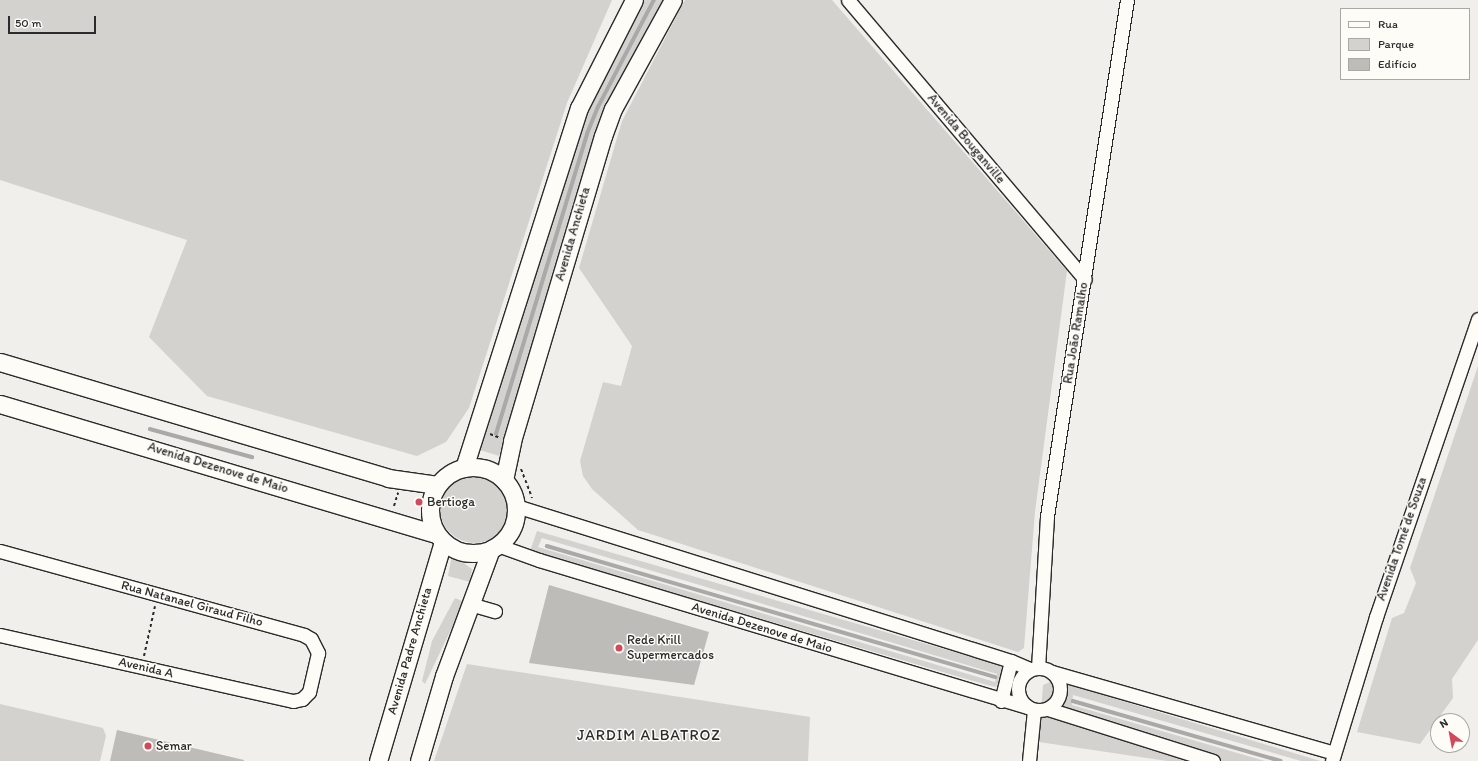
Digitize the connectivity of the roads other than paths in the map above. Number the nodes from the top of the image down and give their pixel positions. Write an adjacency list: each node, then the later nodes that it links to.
1 (634, 0): 9 (main road)
2 (673, 0): 10 (main road, Avenida Anchieta)
3 (848, 0): 5 (street, Avenida Bouganville)
4 (1127, 0): 5 (street, Rua João Ramalho)
5 (1085, 279): 20 (street, Rua João Ramalho)
6 (1478, 319): 26 (street, Avenida Tomé de Souza)
7 (0, 362): 11 (main road)
8 (0, 404): 13 (main road, Avenida Dezenove de Maio)
9 (464, 468): 10 (main road); 11 (main road)
10 (504, 480): 12 (main road)
11 (438, 485): 13 (main road)
12 (516, 506): 14 (main road); 19 (street)
13 (440, 537): 14 (main road); 27 (main road, Avenida Padre Anchieta)
14 (494, 547): 16 (main road); 23 (street, Avenida Dezenove de Maio)
15 (0, 551): 22 (street, Rua Natanael Giraud Filho)
16 (470, 604): 17 (street); 28 (main road)
17 (495, 611)
18 (0, 635): 22 (street, Avenida A)
19 (1011, 660): 20 (street); 23 (street)
20 (1034, 669): 21 (street); 24 (street)
21 (1052, 672): 25 (street); 26 (street)
22 (293, 701)
23 (1001, 701): 24 (street, Avenida Dezenove de Maio)
24 (1030, 709): 25 (street); 29 (street)
25 (1048, 709): 30 (street)
26 (1333, 757)
27 (378, 761)
28 (419, 761)
29 (1029, 761)
30 (1213, 761)

